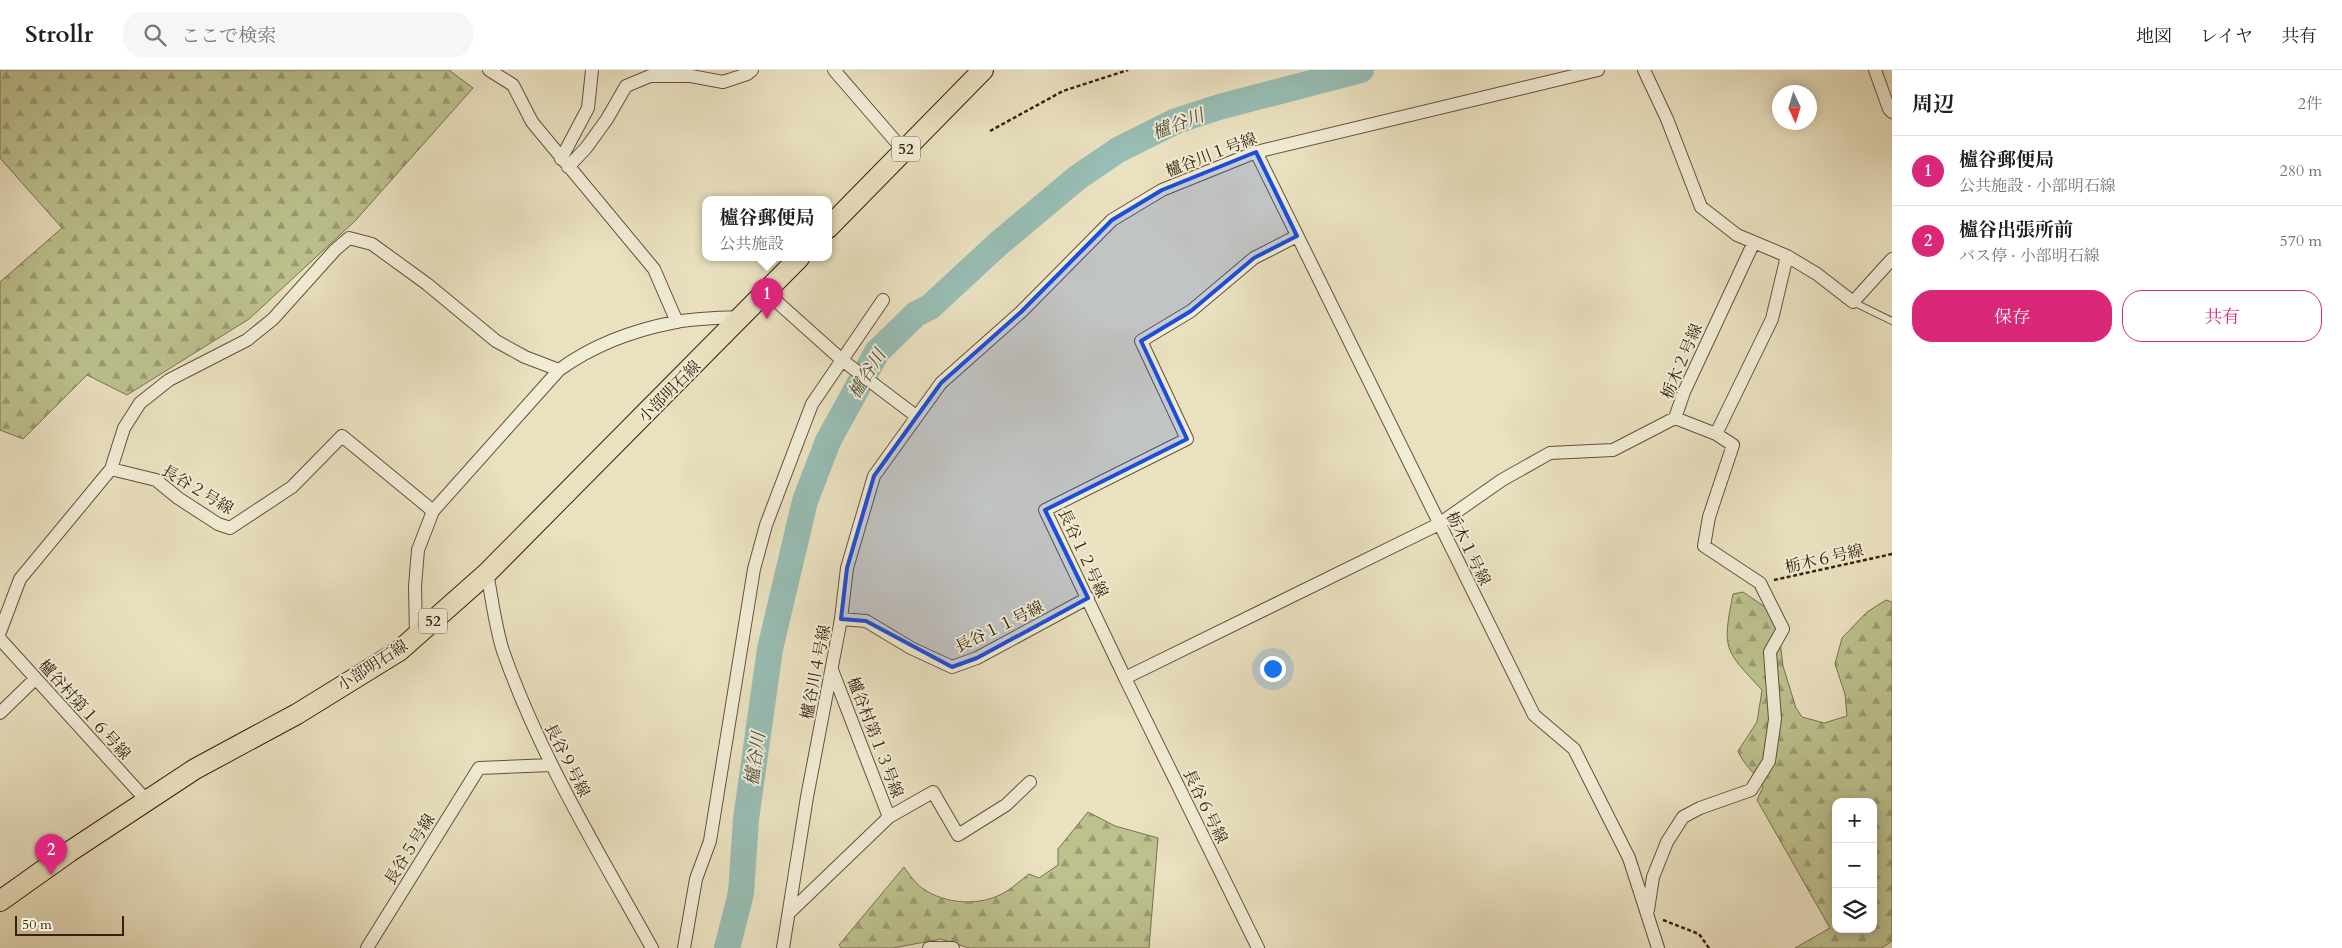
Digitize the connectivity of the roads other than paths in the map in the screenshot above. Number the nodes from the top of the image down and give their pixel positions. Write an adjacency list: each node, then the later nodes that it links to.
1 (489, 70): 12 (street)
2 (592, 70): 12 (street)
3 (752, 70): 12 (street)
4 (834, 70): 10 (street)
5 (982, 70): 10 (main road, 52)
6 (1598, 70): 11 (street, 櫨谷川１号線)
7 (1644, 70): 15 (street)
8 (1875, 70): 9 (street)
9 (1892, 112)
10 (904, 152): 13 (main road, 52)
11 (1256, 152): 14 (street, 栃木１号線); 27 (street, 櫨谷川１号線)
12 (565, 163): 24 (street)
13 (832, 224)
14 (1297, 236): 32 (street, 栃木１号線); 34 (street, 長谷１２号線)
15 (1754, 242): 16 (street); 28 (street, 栃木２号線)
16 (1787, 256): 21 (street); 29 (street)
17 (1892, 259): 21 (street)
18 (796, 261): 19 (main road, 小部明石線 / 52)
19 (766, 292): 22 (main road, 小部明石線 / 52); 25 (street)
20 (883, 300): 25 (street)
21 (1853, 302): 23 (lane)
22 (742, 317): 24 (street); 33 (main road, 小部明石線 / 52)
23 (1892, 321)
24 (677, 322): 26 (street)
25 (842, 360): 27 (street); 52 (street)
26 (559, 370): 30 (street); 31 (street)
27 (916, 416): 35 (street, 櫨谷川４号線)
28 (1675, 418): 29 (street); 32 (street, 栃木２号線)
29 (1716, 434): 49 (street)
30 (110, 469): 31 (street, 長谷２号線); 36 (street)
31 (433, 511): 37 (street)
32 (1439, 524): 40 (street); 49 (street, 栃木１号線)
33 (487, 573): 37 (main road, 小部明石線 / 52); 43 (street, 長谷９号線)
34 (1088, 598): 35 (street, 長谷１１号線); 40 (street, 長谷１２号線)
35 (841, 619): 39 (street, 櫨谷川４号線)
36 (0, 632)
37 (416, 636): 45 (main road, 小部明石線 / 52)
38 (0, 639): 41 (street, 櫨谷村第１６号線)
39 (832, 670): 46 (street, 櫨谷村第１３号線); 48 (street, 櫨谷川４号線)
40 (1125, 678): 56 (street, 長谷６号線)
41 (35, 679): 42 (street); 45 (street, 櫨谷村第１６号線)
42 (0, 713)
43 (552, 765): 50 (street, 長谷５号線); 51 (street, 長谷９号線)
44 (1030, 782): 46 (street)
45 (147, 801): 47 (main road, 小部明石線 / 52)
46 (889, 817): 48 (street)
47 (0, 901)
48 (789, 913): 53 (street, 櫨谷川４号線)
49 (1647, 914): 57 (street, 栃木１号線)
50 (367, 948)
51 (652, 948)
52 (684, 948)
53 (783, 948)
54 (929, 948): 55 (street)
55 (953, 948)
56 (1258, 948)
57 (1658, 948)

